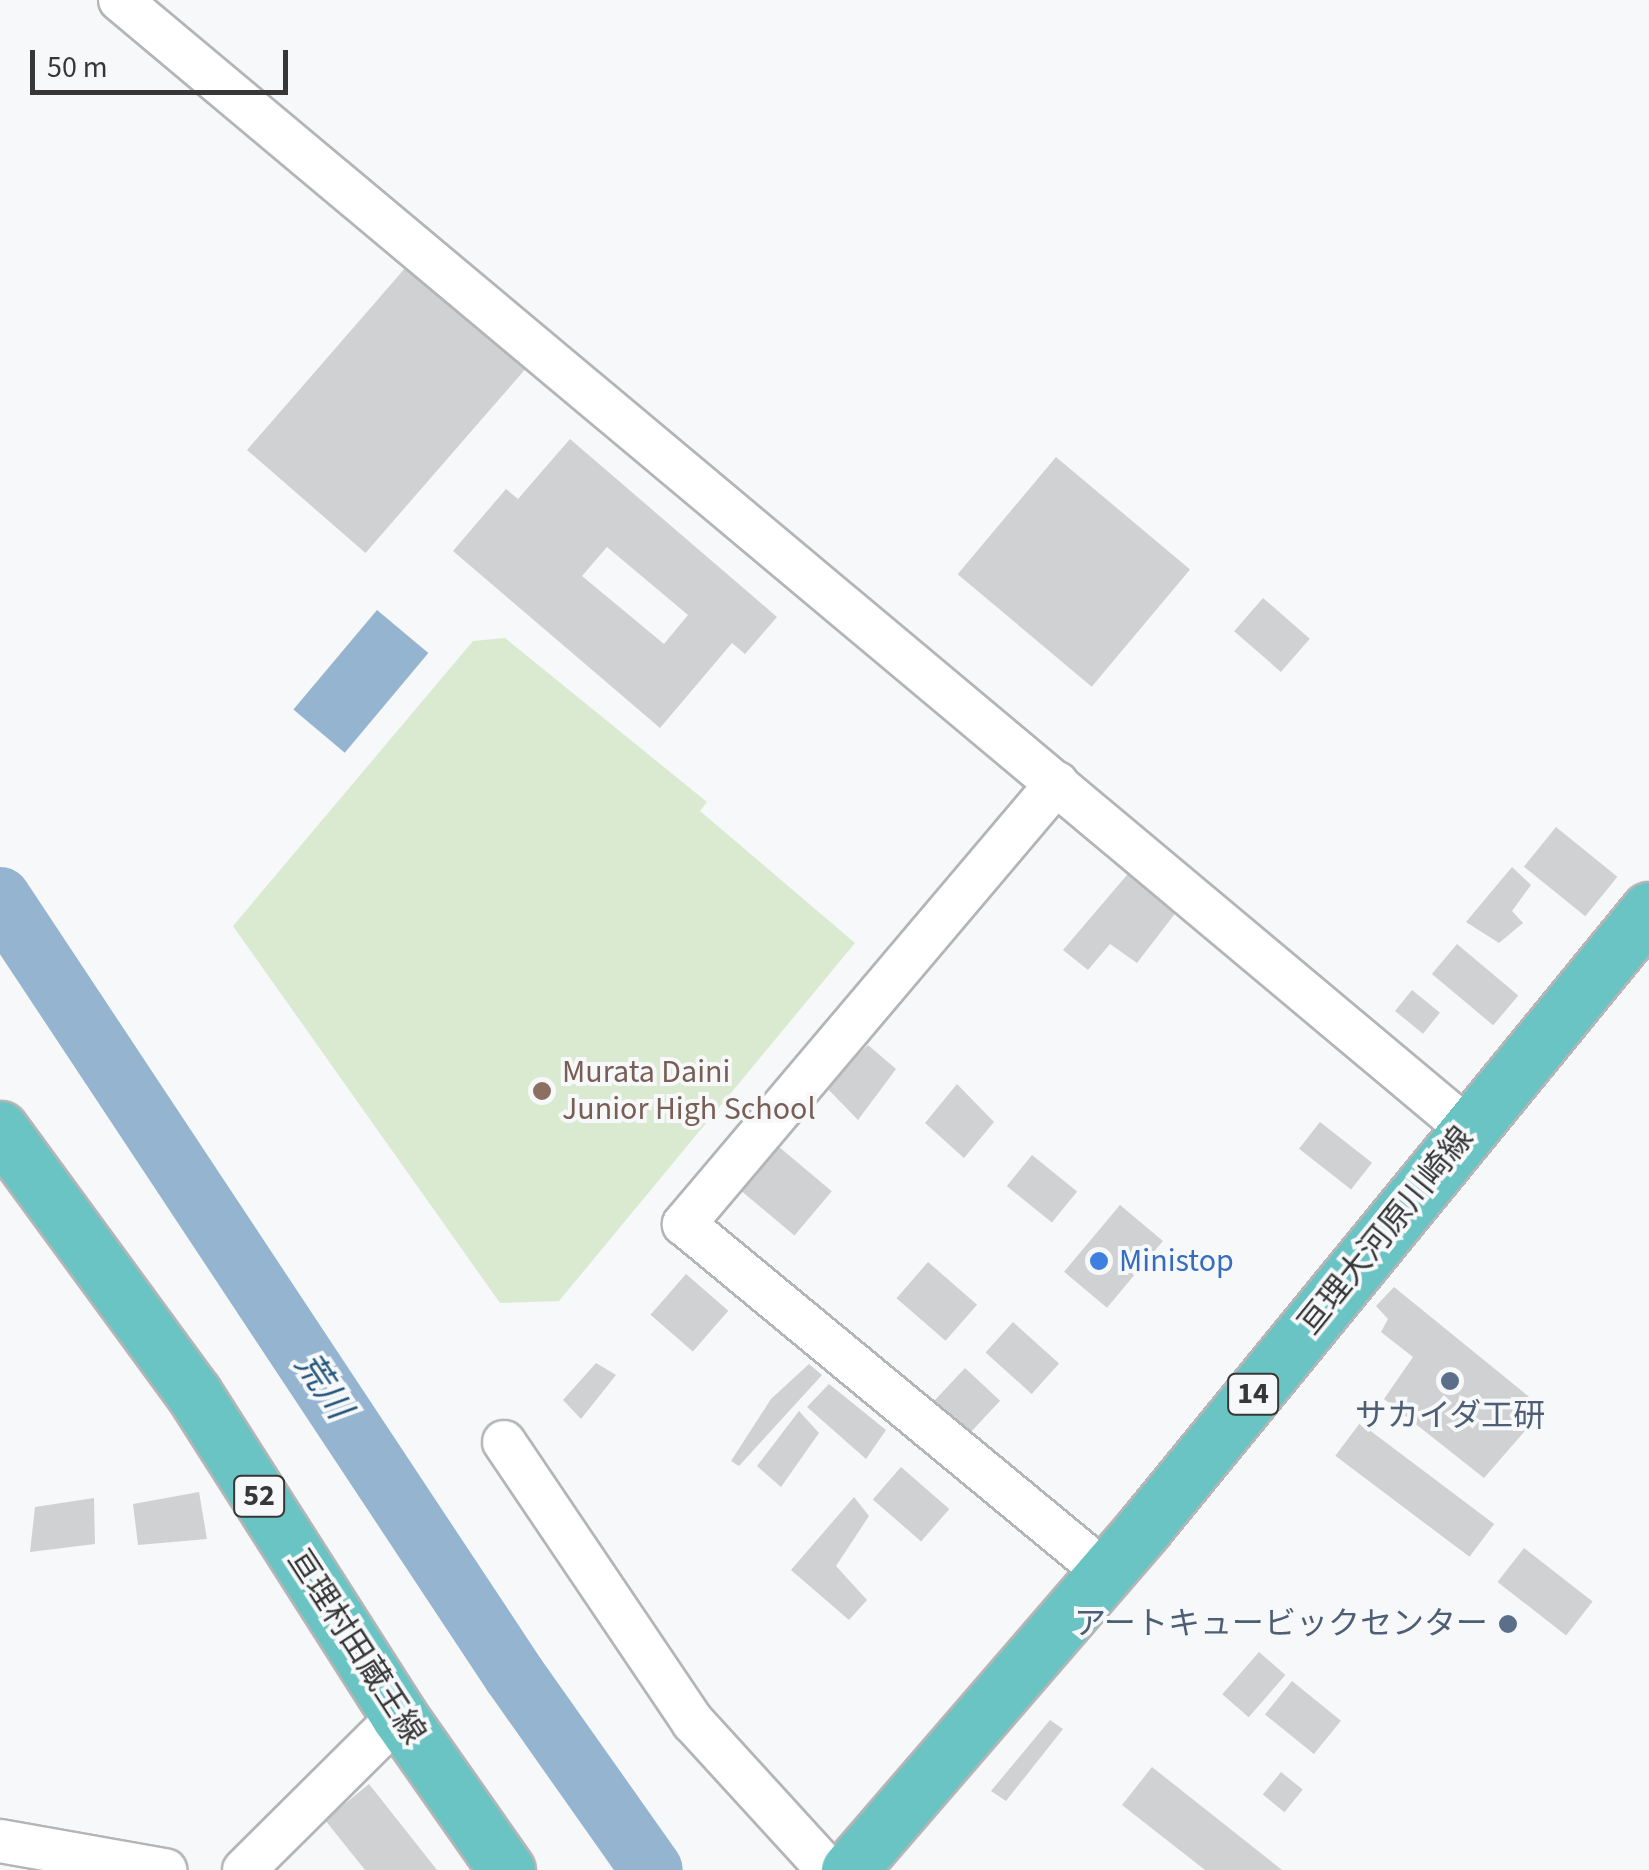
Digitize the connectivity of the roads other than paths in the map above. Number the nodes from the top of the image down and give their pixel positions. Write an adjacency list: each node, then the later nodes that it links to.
1 (120, 0): 2 (street)
2 (1058, 783): 5 (street); 7 (street)
3 (1649, 910): 5 (main road, 亘理大河原川崎線 / 14)
4 (0, 1129): 8 (main road, 亘理村田蔵王線 / 52)
5 (1468, 1129): 7 (main road, 亘理大河原川崎線 / 14)
6 (504, 1442): 13 (street)
7 (1106, 1573): 14 (main road, 亘理大河原川崎線 / 14)
8 (399, 1716): 11 (street); 12 (main road, 亘理村田蔵王線 / 52)
9 (0, 1841): 10 (street)
10 (165, 1870)
11 (244, 1870)
12 (507, 1870)
13 (828, 1870)
14 (848, 1870)

